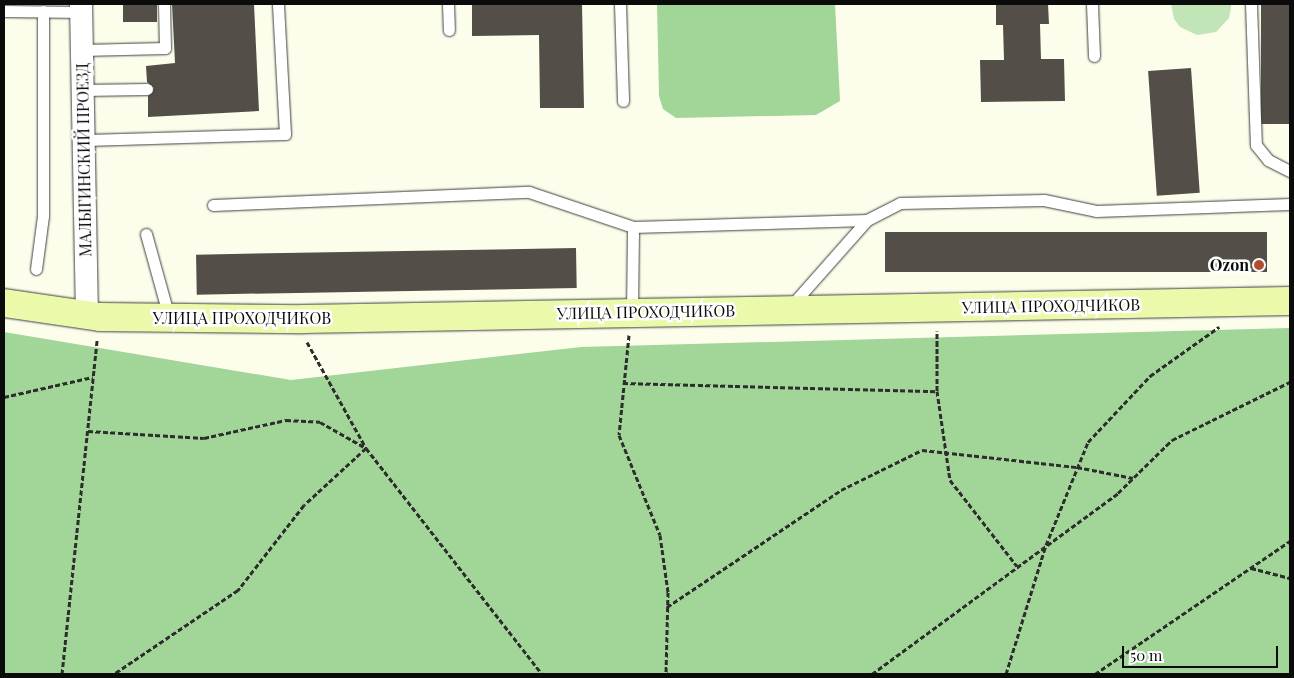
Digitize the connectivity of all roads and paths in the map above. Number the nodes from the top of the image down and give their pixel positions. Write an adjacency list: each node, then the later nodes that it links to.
1 (164, 4): 11 (lane)
2 (278, 4): 16 (lane)
3 (448, 4): 10 (lane)
4 (620, 4): 15 (lane)
5 (1092, 4): 12 (lane)
6 (1251, 4): 17 (lane)
7 (81, 8): 9 (lane); 11 (street, МАЛЫГИНСКИЙ ПРОЕЗД)
8 (4, 10): 9 (lane)
9 (43, 11): 23 (lane)
10 (449, 30)
11 (82, 50): 14 (street, МАЛЫГИНСКИЙ ПРОЕЗД)
12 (1094, 56)
13 (147, 89): 14 (lane)
14 (83, 90): 16 (street, МАЛЫГИНСКИЙ ПРОЕЗД)
15 (623, 102)
16 (84, 140): 30 (street, МАЛЫГИНСКИЙ ПРОЕЗД)
17 (1290, 171)
18 (213, 204): 21 (lane)
19 (1290, 204): 20 (lane)
20 (867, 220): 21 (lane); 28 (lane)
21 (633, 227): 29 (lane)
22 (146, 234): 31 (lane)
23 (36, 269)
24 (1290, 301): 25 (street, УЛИЦА ПРОХОДЧИКОВ)
25 (1248, 302): 27 (street, УЛИЦА ПРОХОДЧИКОВ); 41 (path)
26 (4, 303): 30 (street, УЛИЦА ПРОХОДЧИКОВ)
27 (937, 308): 28 (street, УЛИЦА ПРОХОДЧИКОВ); 36 (path)
28 (787, 310): 29 (street, УЛИЦА ПРОХОДЧИКОВ)
29 (632, 312): 31 (street, УЛИЦА ПРОХОДЧИКОВ); 34 (path)
30 (93, 316): 31 (street, УЛИЦА ПРОХОДЧИКОВ); 33 (path)
31 (169, 318)
32 (308, 345): 39 (path)
33 (94, 377): 37 (path); 38 (path)
34 (623, 382): 36 (path); 48 (path)
35 (1290, 382): 42 (path)
36 (937, 391): 40 (path)
37 (4, 397)
38 (88, 431): 39 (path); 49 (path)
39 (366, 448): 50 (path); 51 (path)
40 (946, 454): 41 (path); 45 (path); 48 (path)
41 (1077, 467): 42 (path); 44 (path)
42 (1133, 478): 44 (path)
43 (1290, 542): 46 (path)
44 (1046, 545): 45 (path); 54 (path)
45 (1017, 566): 53 (path)
46 (1251, 568): 47 (path); 55 (path)
47 (1290, 578)
48 (668, 607): 52 (path)
49 (62, 674)
50 (114, 674)
51 (542, 674)
52 (666, 674)
53 (872, 674)
54 (1006, 674)
55 (1095, 674)

